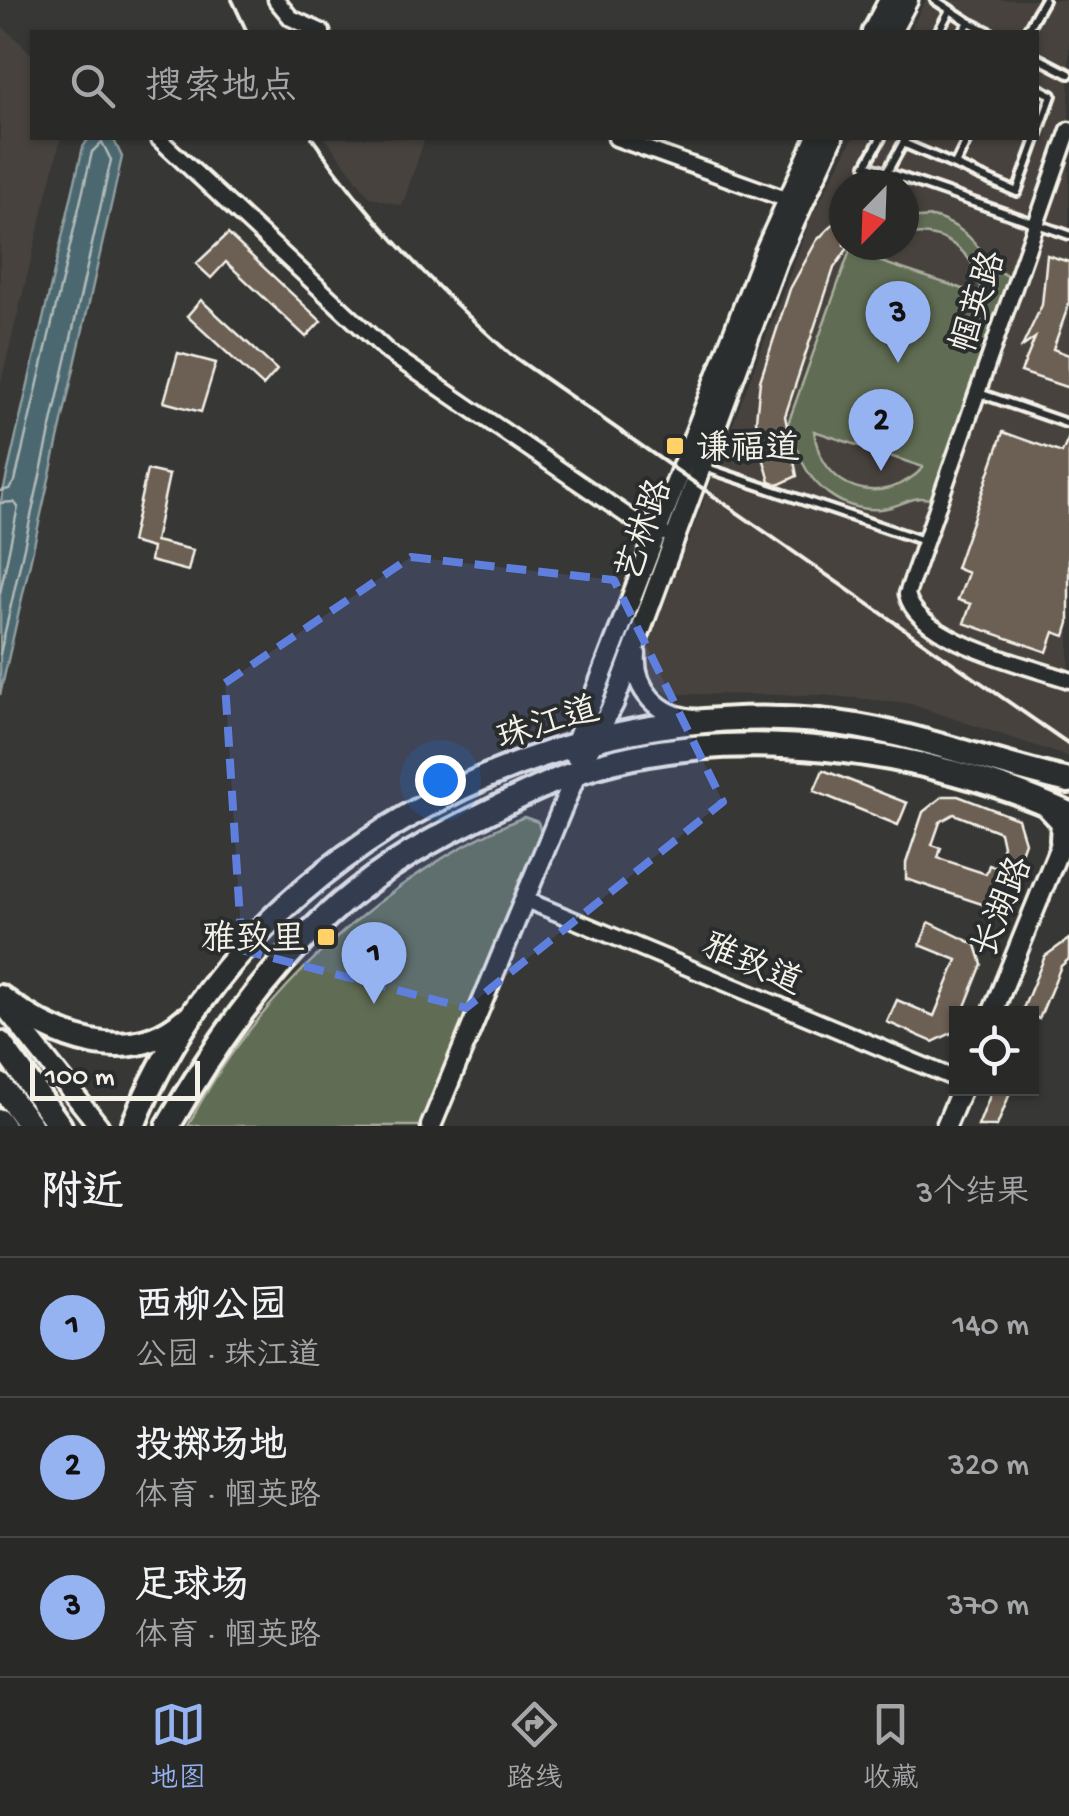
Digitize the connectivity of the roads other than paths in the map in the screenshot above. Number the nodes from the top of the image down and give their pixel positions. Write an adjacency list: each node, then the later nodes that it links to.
1 (276, 0): 8 (street)
2 (889, 0): 9 (street)
3 (908, 0): 10 (street)
4 (1044, 0): 14 (lane)
5 (941, 2): 6 (lane)
6 (950, 10): 7 (lane); 11 (lane)
7 (969, 22): 12 (lane); 13 (lane)
8 (318, 30)
9 (873, 30)
10 (891, 30)
11 (939, 30)
12 (965, 30)
13 (986, 30)
14 (1027, 30)
15 (1039, 59): 16 (lane)
16 (1069, 74)
17 (1039, 88): 19 (lane)
18 (1069, 130): 33 (street, 帼英路)
19 (1039, 131)
20 (160, 140): 38 (street)
21 (622, 140): 32 (street)
22 (815, 140): 32 (street, 艺林路)
23 (833, 140): 32 (street, 艺林路)
24 (880, 140): 29 (lane)
25 (905, 140): 28 (lane); 30 (lane)
26 (967, 140): 28 (lane)
27 (1036, 140): 28 (lane)
28 (954, 165)
29 (880, 170)
30 (887, 170)
31 (919, 183): 33 (lane)
32 (793, 201): 37 (street, 艺林路); 38 (street, 艺林路)
33 (1034, 223): 34 (lane); 35 (street, 帼英路)
34 (1069, 235)
35 (978, 392): 36 (lane); 39 (street, 帼英路)
36 (1069, 424)
37 (698, 465): 38 (street, 艺林路); 39 (lane)
38 (666, 535): 40 (street, 艺林路); 41 (street, 艺林路)
39 (925, 541): 42 (street, 帼英路)
40 (640, 635): 43 (street); 44 (street, 艺林路)
41 (605, 661): 44 (street); 45 (street, 艺林路)
42 (1069, 680)
43 (709, 720): 44 (main road, 珠江道); 48 (main road, 珠江道)
44 (604, 733): 45 (main road, 珠江道); 46 (street); 47 (street, 艺林路)
45 (574, 744): 47 (street, 艺林路); 52 (main road, 珠江道)
46 (653, 755): 47 (main road, 珠江道); 48 (main road, 珠江道)
47 (577, 772): 49 (street, 艺林路); 63 (main road, 珠江道)
48 (1064, 811): 51 (street, 长湖路)
49 (526, 900): 54 (street, 雅致道); 64 (street, 艺林路)
50 (0, 999): 52 (main road); 61 (street)
51 (998, 1006)
52 (198, 1008): 62 (main road, 珠江道)
53 (0, 1044): 60 (main road)
54 (949, 1076)
55 (0, 1085): 59 (main road)
56 (962, 1096): 65 (street)
57 (0, 1118): 58 (street)
58 (6, 1126)
59 (30, 1126)
60 (60, 1126)
61 (99, 1126)
62 (133, 1126)
63 (168, 1126)
64 (431, 1126)
65 (950, 1126)

